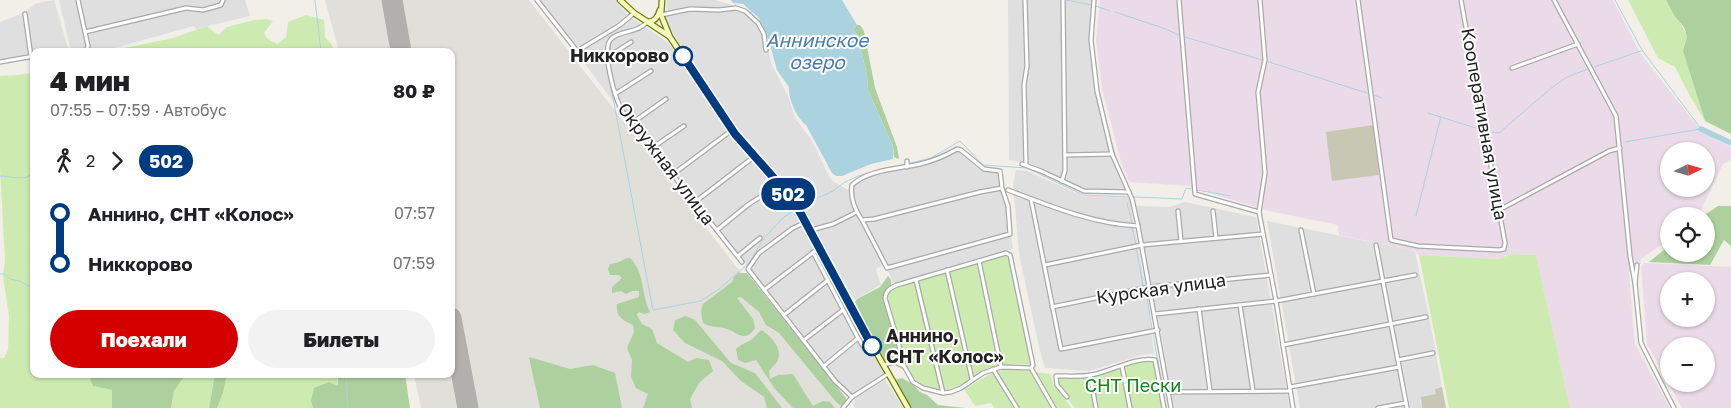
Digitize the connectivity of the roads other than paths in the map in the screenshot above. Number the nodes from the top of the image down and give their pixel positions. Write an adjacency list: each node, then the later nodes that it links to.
1 (78, 0): 19 (street)
2 (223, 0): 19 (street)
3 (537, 0): 15 (street)
4 (620, 0): 15 (main road)
5 (662, 0): 14 (main road)
6 (1025, 0): 44 (street)
7 (1063, 0): 39 (street)
8 (1093, 0): 38 (street)
9 (1179, 0): 55 (street)
10 (1260, 0): 55 (street)
11 (1358, 0): 51 (street, Кооперативная улица)
12 (1461, 0): 51 (street, Кооперативная улица)
13 (1554, 0): 22 (street)
14 (661, 9): 17 (main road); 18 (main road)
15 (634, 13): 18 (main road)
16 (25, 14): 23 (street)
17 (661, 15): 20 (main road); 25 (street)
18 (646, 22): 20 (main road); 27 (street)
19 (85, 32): 24 (street)
20 (670, 37): 35 (main road)
21 (631, 42): 27 (street)
22 (1578, 44): 29 (street); 37 (street)
23 (31, 48)
24 (87, 48)
25 (766, 50)
26 (30, 56): 28 (street)
27 (608, 57): 31 (street, Окружная улица)
28 (0, 62)
29 (1512, 68)
30 (651, 71): 31 (street)
31 (615, 94): 33 (street, Окружная улица)
32 (666, 99): 33 (street)
33 (632, 123): 36 (street, Окружная улица)
34 (684, 126): 36 (street)
35 (732, 130): 40 (main road); 43 (street)
36 (652, 148): 43 (street, Окружная улица)
37 (1620, 148): 51 (street); 81 (street)
38 (1112, 154): 39 (street); 48 (street)
39 (1065, 155): 44 (street)
40 (755, 156): 45 (main road); 50 (street)
41 (907, 161): 42 (street)
42 (907, 166): 46 (street); 54 (street)
43 (672, 174): 50 (street, Окружная улица)
44 (1062, 181): 48 (street)
45 (781, 184): 57 (main road); 59 (street)
46 (1002, 188): 56 (street); 56 (street)
47 (1008, 190): 49 (street)
48 (1129, 192): 58 (street)
49 (1031, 199): 58 (street); 73 (street)
50 (695, 202): 59 (street, Окружная улица)
51 (1499, 210)
52 (1178, 211): 65 (street)
53 (1213, 211): 64 (street)
54 (857, 212): 56 (street); 60 (street)
55 (1260, 212): 62 (street)
56 (862, 220)
57 (806, 222): 60 (main road); 83 (street)
58 (1138, 226): 66 (street)
59 (716, 230): 70 (street, Окружная улица)
60 (811, 230): 68 (main road)
61 (1301, 230): 84 (street)
62 (1264, 234): 64 (street); 76 (street)
63 (760, 238): 70 (street)
64 (1216, 238): 65 (street)
65 (1181, 241): 66 (street)
66 (1142, 245): 73 (street); 82 (street)
67 (1376, 245): 80 (street)
68 (820, 248): 69 (street); 97 (main road)
69 (813, 252): 78 (street); 83 (street)
70 (738, 256): 72 (street, Окружная улица)
71 (979, 261): 75 (street); 105 (street); 107 (street)
72 (742, 262)
73 (1045, 265): 87 (street)
74 (1637, 265): 81 (street)
75 (947, 270): 79 (street); 111 (street)
76 (1271, 275): 82 (street, Курская улица); 85 (street)
77 (1415, 275): 80 (street)
78 (828, 280): 88 (street); 91 (street)
79 (916, 280): 103 (street); 114 (street)
80 (1382, 281): 84 (street); 93 (street)
81 (1635, 283): 131 (street)
82 (1149, 287): 87 (street, Курская улица); 90 (street)
83 (764, 290): 91 (street)
84 (1314, 294): 85 (street)
85 (1276, 301): 86 (street); 98 (street)
86 (1240, 306): 89 (street); 113 (street)
87 (1052, 307): 94 (street)
88 (843, 310): 95 (street); 96 (street)
89 (1199, 310): 90 (street); 116 (street)
90 (1154, 314): 94 (street)
91 (784, 315): 96 (street)
92 (1426, 317): 93 (street)
93 (1390, 324): 98 (street); 100 (street)
94 (1158, 330): 115 (street)
95 (858, 338): 97 (street); 102 (street)
96 (804, 340): 102 (street)
97 (871, 343): 101 (main road)
98 (1283, 345): 112 (street)
99 (1433, 353): 100 (street)
100 (1398, 360): 106 (street)
101 (883, 365): 103 (street); 109 (main road)
102 (824, 366): 117 (street)
103 (904, 366): 114 (street)
104 (1122, 366): 110 (street); 125 (street); 126 (street)
105 (1001, 367): 107 (street); 108 (street)
106 (1399, 367): 112 (street); 119 (street)
107 (1031, 368): 123 (street)
108 (993, 369): 111 (street); 122 (street)
109 (888, 374): 117 (street); 121 (main road)
110 (1090, 375): 118 (street); 124 (street)
111 (972, 379): 114 (street)
112 (1290, 389): 113 (street); 128 (street)
113 (1253, 391): 116 (street)
114 (943, 392)
115 (1168, 392): 116 (street); 127 (street)
116 (1210, 392)
117 (852, 397): 120 (street)
118 (1067, 397)
119 (1406, 403): 129 (street); 130 (street)
120 (843, 408)
121 (908, 408)
122 (1017, 408)
123 (1054, 408)
124 (1096, 408)
125 (1130, 408)
126 (1164, 408)
127 (1171, 408)
128 (1293, 408)
129 (1378, 408)
130 (1407, 408)
131 (1674, 408)

